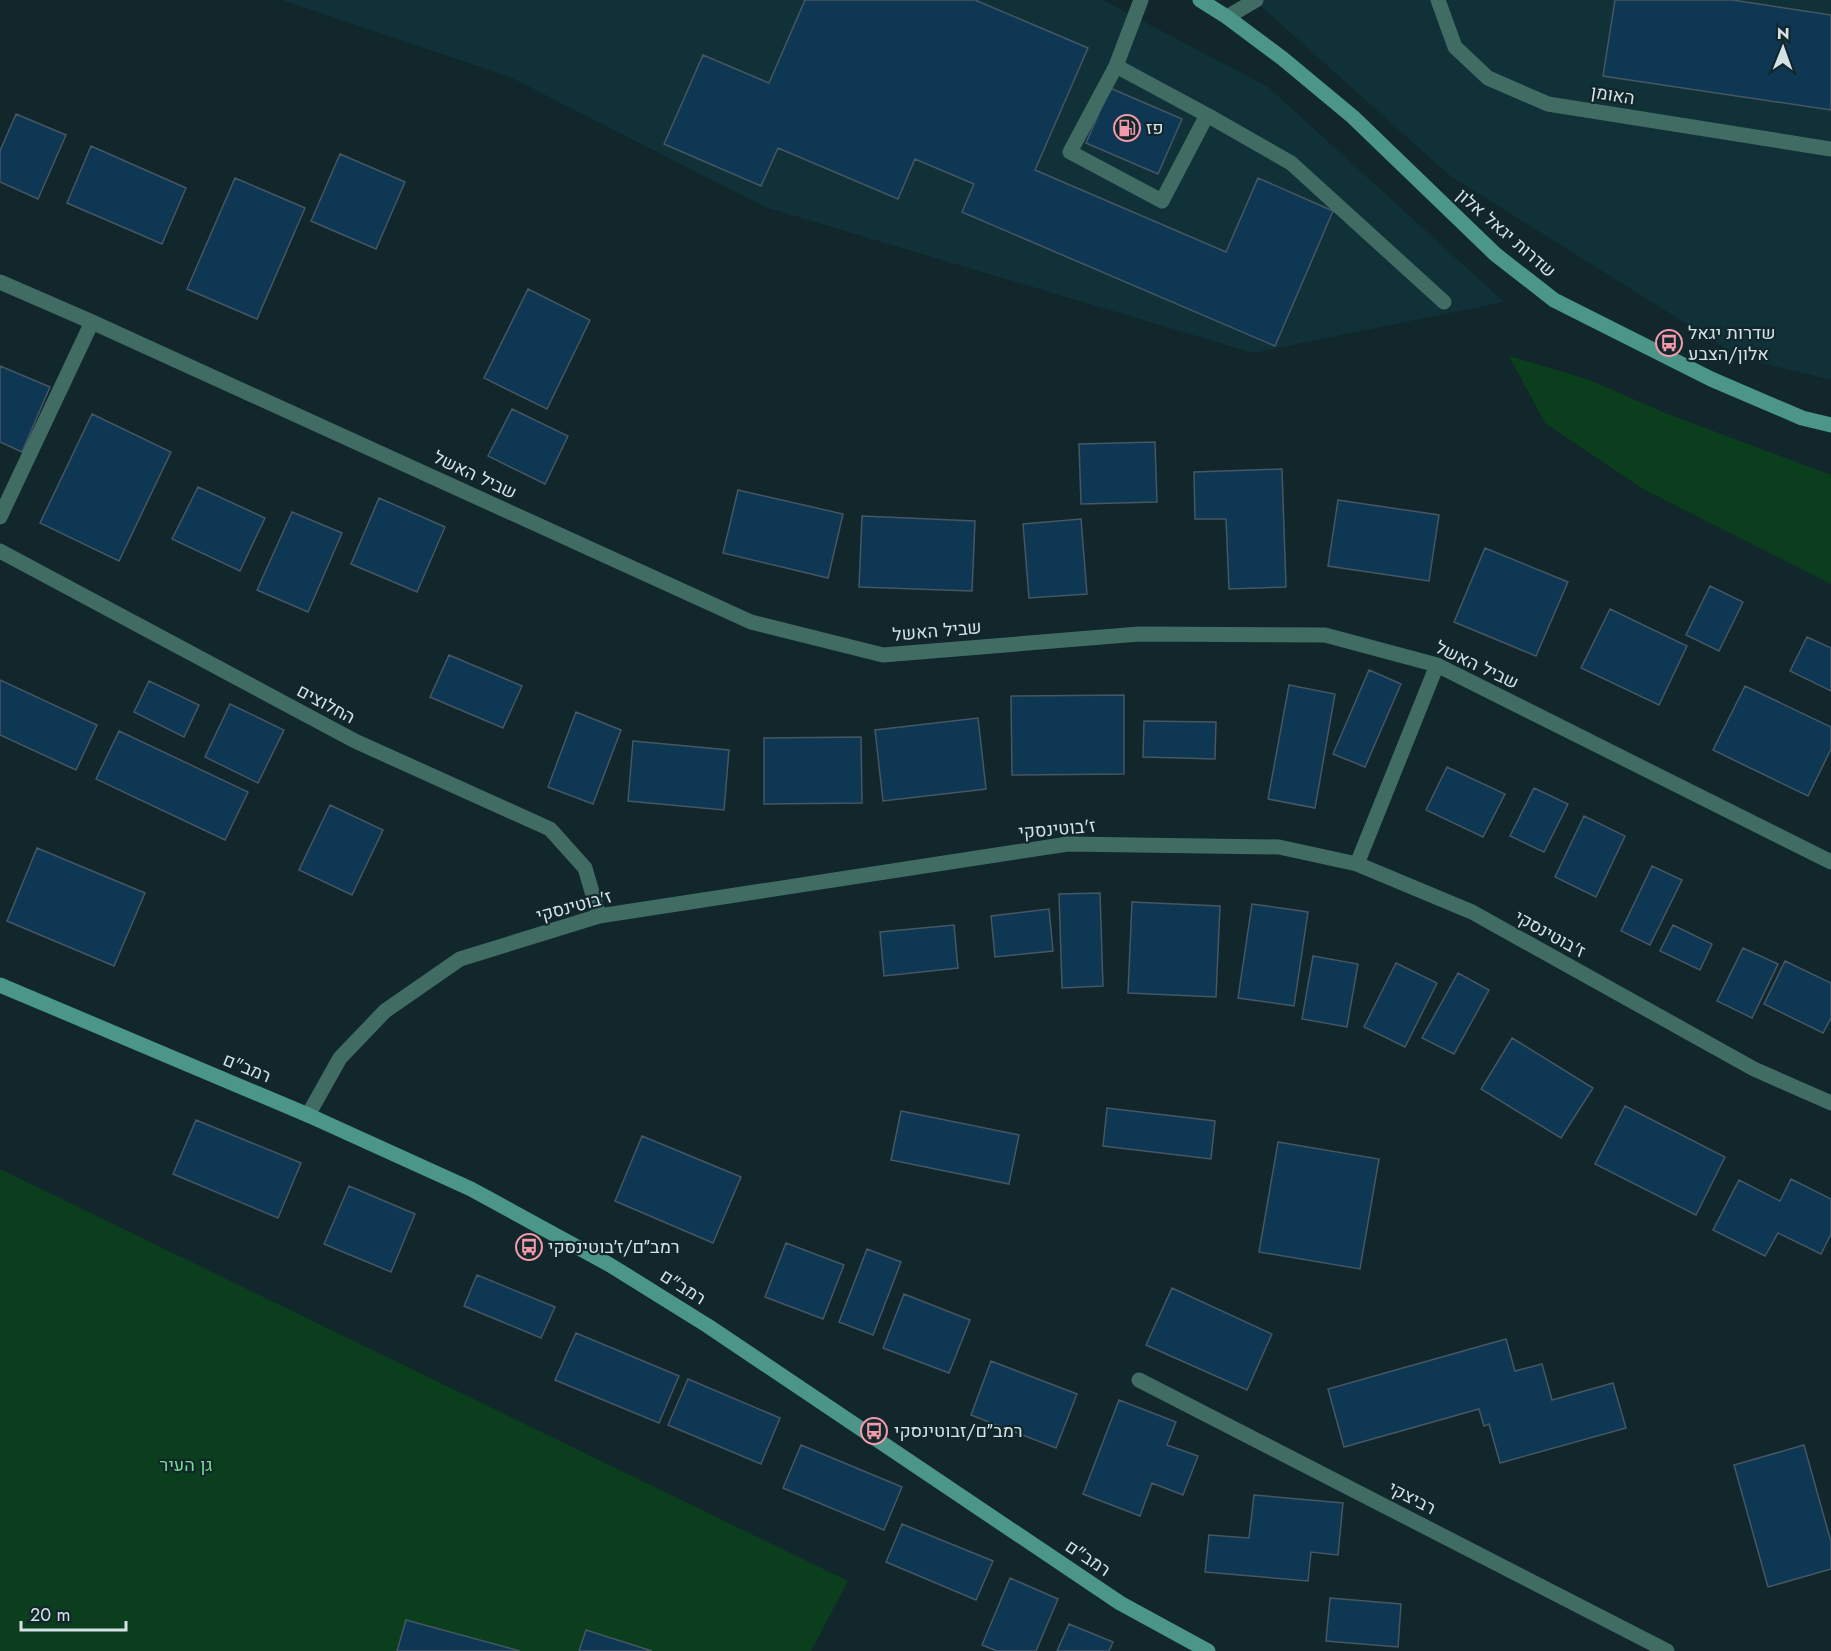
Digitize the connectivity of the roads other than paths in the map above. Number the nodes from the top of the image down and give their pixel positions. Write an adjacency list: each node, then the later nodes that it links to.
1 (1141, 0): 6 (street)
2 (1200, 0): 5 (street, שדרות יגאל אלון)
3 (1256, 0): 5 (street)
4 (1438, 0): 8 (street, האומן)
5 (1227, 17): 12 (street, שדרות יגאל אלון)
6 (1116, 66): 7 (street); 7 (street)
7 (1208, 115): 10 (street)
8 (1831, 149)
9 (0, 282): 11 (street, שביל האשל)
10 (1444, 302)
11 (93, 322): 13 (street); 15 (street, שביל האשל)
12 (1831, 425)
13 (0, 517)
14 (0, 551): 18 (street, החלוצים)
15 (1437, 664): 16 (street, שביל האשל); 17 (street)
16 (1831, 862)
17 (1357, 864): 18 (street, ז'בוטינסקי); 20 (street, ז'בוטינסקי)
18 (599, 916): 21 (street, ז'בוטינסקי)
19 (0, 985): 21 (street, רמב"ם)
20 (1831, 1103)
21 (308, 1115): 23 (street, רמב"ם)
22 (1139, 1380): 24 (street, רביצקי)
23 (1208, 1651)
24 (1667, 1651)

